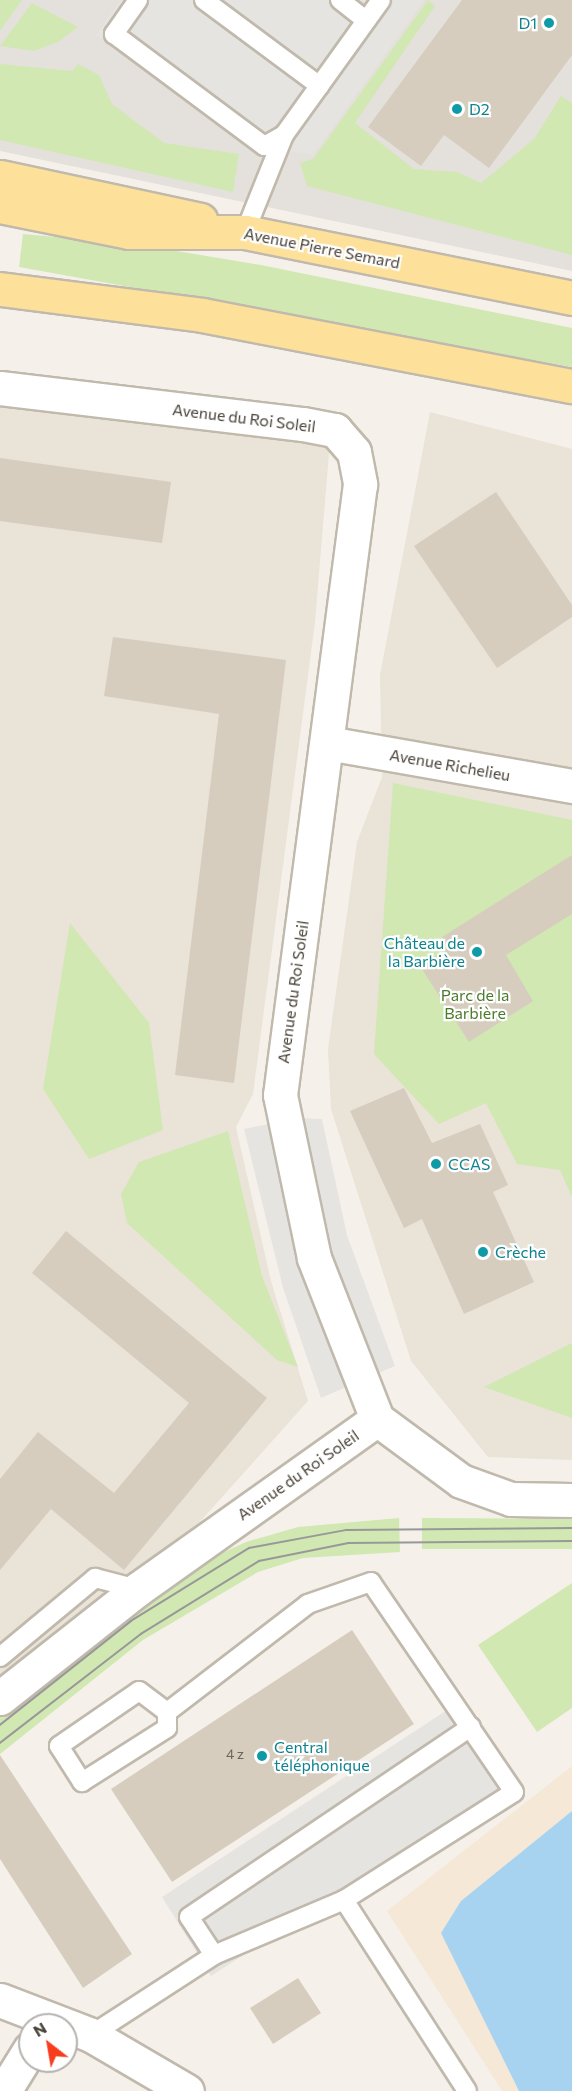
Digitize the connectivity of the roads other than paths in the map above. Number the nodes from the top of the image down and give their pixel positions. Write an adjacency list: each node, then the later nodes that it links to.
1 (138, 0): 7 (lane)
2 (204, 0): 6 (lane)
3 (340, 0): 5 (lane)
4 (381, 0): 5 (lane)
5 (366, 20): 6 (lane)
6 (320, 86): 7 (lane)
7 (285, 135): 12 (lane)
8 (0, 177): 12 (main road)
9 (0, 206): 11 (main road, Avenue Pierre Semard)
10 (0, 224): 11 (main road)
11 (129, 232): 12 (main road, Avenue Pierre Semard)
12 (245, 232): 14 (main road, Avenue Pierre Semard)
13 (0, 289): 15 (main road)
14 (572, 298)
15 (572, 386)
16 (0, 388): 17 (street, Avenue du Roi Soleil)
17 (328, 743): 18 (street, Avenue Richelieu); 19 (street, Avenue du Roi Soleil)
18 (572, 786)
19 (376, 1419): 20 (street); 21 (street, Avenue du Roi Soleil)
20 (572, 1500)
21 (138, 1589): 22 (lane); 23 (street, Avenue du Roi Soleil)
22 (0, 1657)
23 (0, 1698)
24 (167, 1712): 24 (lane); 25 (lane)
25 (471, 1727): 26 (lane); 27 (lane)
26 (344, 1900): 27 (lane); 35 (lane)
27 (214, 1955): 31 (lane)
28 (0, 2000): 29 (street)
29 (28, 2013)
30 (78, 2032): 31 (street)
31 (92, 2036): 34 (street)
32 (18, 2068): 33 (street)
33 (4, 2091)
34 (187, 2091)
35 (467, 2091)

